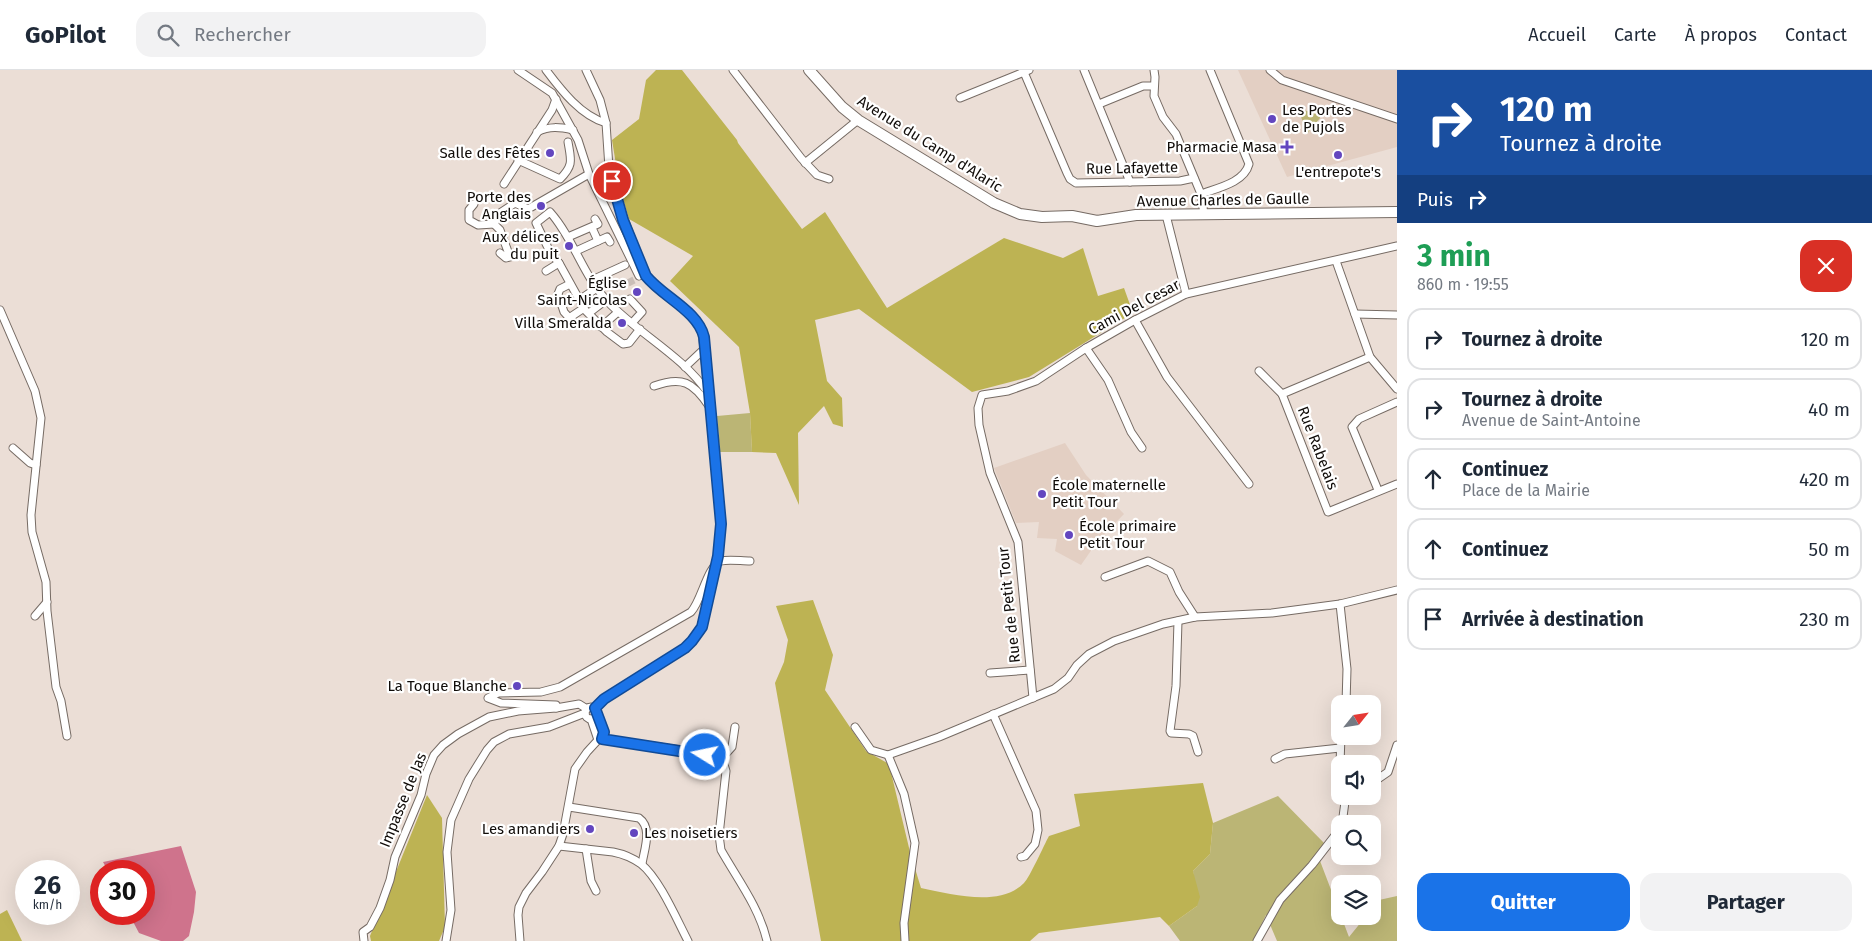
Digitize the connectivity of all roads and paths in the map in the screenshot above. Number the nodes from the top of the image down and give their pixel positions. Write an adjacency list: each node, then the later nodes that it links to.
1 (518, 70): 13 (street)
2 (546, 70): 17 (street)
3 (586, 70): 17 (street)
4 (733, 70): 22 (street)
5 (809, 70): 16 (main road, Avenue du Camp d'Alaric)
6 (1084, 70): 14 (street)
7 (1210, 70): 28 (street)
8 (1270, 70): 15 (street)
9 (1025, 71): 12 (street); 26 (street, Rue Lafayette)
10 (1156, 71): 11 (street)
11 (1153, 86): 14 (street); 24 (street)
12 (960, 98)
13 (556, 99): 18 (street); 19 (street)
14 (1098, 104): 26 (street)
15 (1397, 119)
16 (858, 120): 22 (street); 31 (main road, Avenue du Camp d'Alaric)
17 (606, 123): 46 (street)
18 (573, 130): 19 (street); 23 (street)
19 (537, 133): 21 (street)
20 (568, 142): 21 (street)
21 (518, 160): 27 (street)
22 (805, 163): 25 (street)
23 (589, 174): 35 (street); 46 (street)
24 (1194, 178): 26 (street, Rue Lafayette); 28 (street)
25 (829, 180)
26 (1130, 182)
27 (504, 184)
28 (1201, 194): 32 (street)
29 (474, 204): 35 (street)
30 (1397, 212): 32 (main road, Avenue Charles de Gaulle)
31 (1020, 214): 33 (main road, Avenue Charles de Gaulle)
32 (1204, 214): 33 (main road, Avenue Charles de Gaulle)
33 (1166, 215): 50 (street)
34 (595, 219): 37 (street)
35 (494, 224): 42 (street)
36 (593, 230): 38 (street)
37 (568, 237): 41 (street); 44 (street)
38 (598, 241): 39 (street); 41 (street)
39 (610, 242)
40 (1397, 246): 43 (street, Cami Del Cesar)
41 (576, 251): 47 (street)
42 (500, 253)
43 (1336, 261): 50 (street, Cami Del Cesar); 57 (street)
44 (559, 263): 45 (street); 48 (street)
45 (546, 271)
46 (638, 277): 47 (street); 64 (street)
47 (589, 278): 49 (street)
48 (571, 285): 51 (street); 55 (street)
49 (597, 288): 51 (street); 52 (street)
50 (1186, 294): 59 (street, Cami Del Cesar)
51 (578, 300): 55 (street)
52 (606, 300): 55 (street); 56 (street)
53 (632, 301): 60 (street)
54 (0, 310): 77 (street)
55 (586, 311): 61 (street)
56 (617, 311): 60 (street); 61 (street)
57 (1355, 314): 58 (street); 65 (street)
58 (1397, 315)
59 (1135, 320): 63 (street, Cami Del Cesar); 78 (street)
60 (632, 323): 62 (street)
61 (601, 327): 62 (street)
62 (640, 330): 66 (street)
63 (1086, 348): 72 (street, Cami Del Cesar); 76 (street)
64 (705, 351): 66 (street); 70 (street)
65 (1370, 357): 69 (street); 71 (street, Rue Rabelais)
66 (685, 368): 70 (street)
67 (1259, 371): 71 (street, Rue Rabelais)
68 (654, 386): 74 (street)
69 (1397, 389)
70 (708, 393): 74 (street)
71 (1282, 394): 80 (street, Rue Rabelais)
72 (982, 395): 90 (street, Rue de Petit Tour)
73 (1397, 402): 80 (street)
74 (710, 407): 82 (street)
75 (13, 448): 77 (street)
76 (1142, 448)
77 (36, 465): 85 (street)
78 (1249, 484)
79 (1397, 484): 80 (street)
80 (1378, 490)
81 (750, 561): 82 (street)
82 (716, 565): 94 (street); 95 (street)
83 (1105, 577): 88 (street)
84 (1397, 590): 86 (street)
85 (46, 602): 87 (street); 99 (street)
86 (1340, 604): 88 (street); 92 (street)
87 (34, 616)
88 (1195, 617): 89 (street)
89 (1178, 621): 93 (street); 104 (street)
90 (1030, 670): 91 (street); 93 (street, Rue de Petit Tour)
91 (990, 673)
92 (1346, 695)
93 (1033, 698): 96 (street)
94 (556, 708): 95 (street); 119 (street, Impasse de Jas)
95 (591, 713): 100 (street); 120 (street)
96 (993, 714): 105 (street); 116 (street)
97 (735, 727): 107 (street)
98 (855, 727): 105 (street)
99 (67, 736)
100 (600, 740): 107 (street); 110 (street)
101 (1340, 745): 103 (street)
102 (1397, 745): 109 (street)
103 (1340, 748): 106 (street); 108 (street)
104 (1198, 752)
105 (888, 755): 124 (street)
106 (1340, 755)
107 (722, 758): 123 (street)
108 (1275, 758)
109 (1381, 777)
110 (569, 807): 111 (street); 117 (street)
111 (563, 834): 113 (street); 114 (street)
112 (1331, 841): 125 (street)
113 (559, 846): 114 (street); 121 (street)
114 (576, 847): 115 (street)
115 (586, 849): 117 (street); 118 (street)
116 (1021, 857)
117 (642, 864): 122 (street)
118 (596, 891)
119 (364, 941)
120 (446, 941)
121 (520, 941)
122 (688, 941)
123 (767, 941)
124 (905, 941)
125 (1257, 941)

